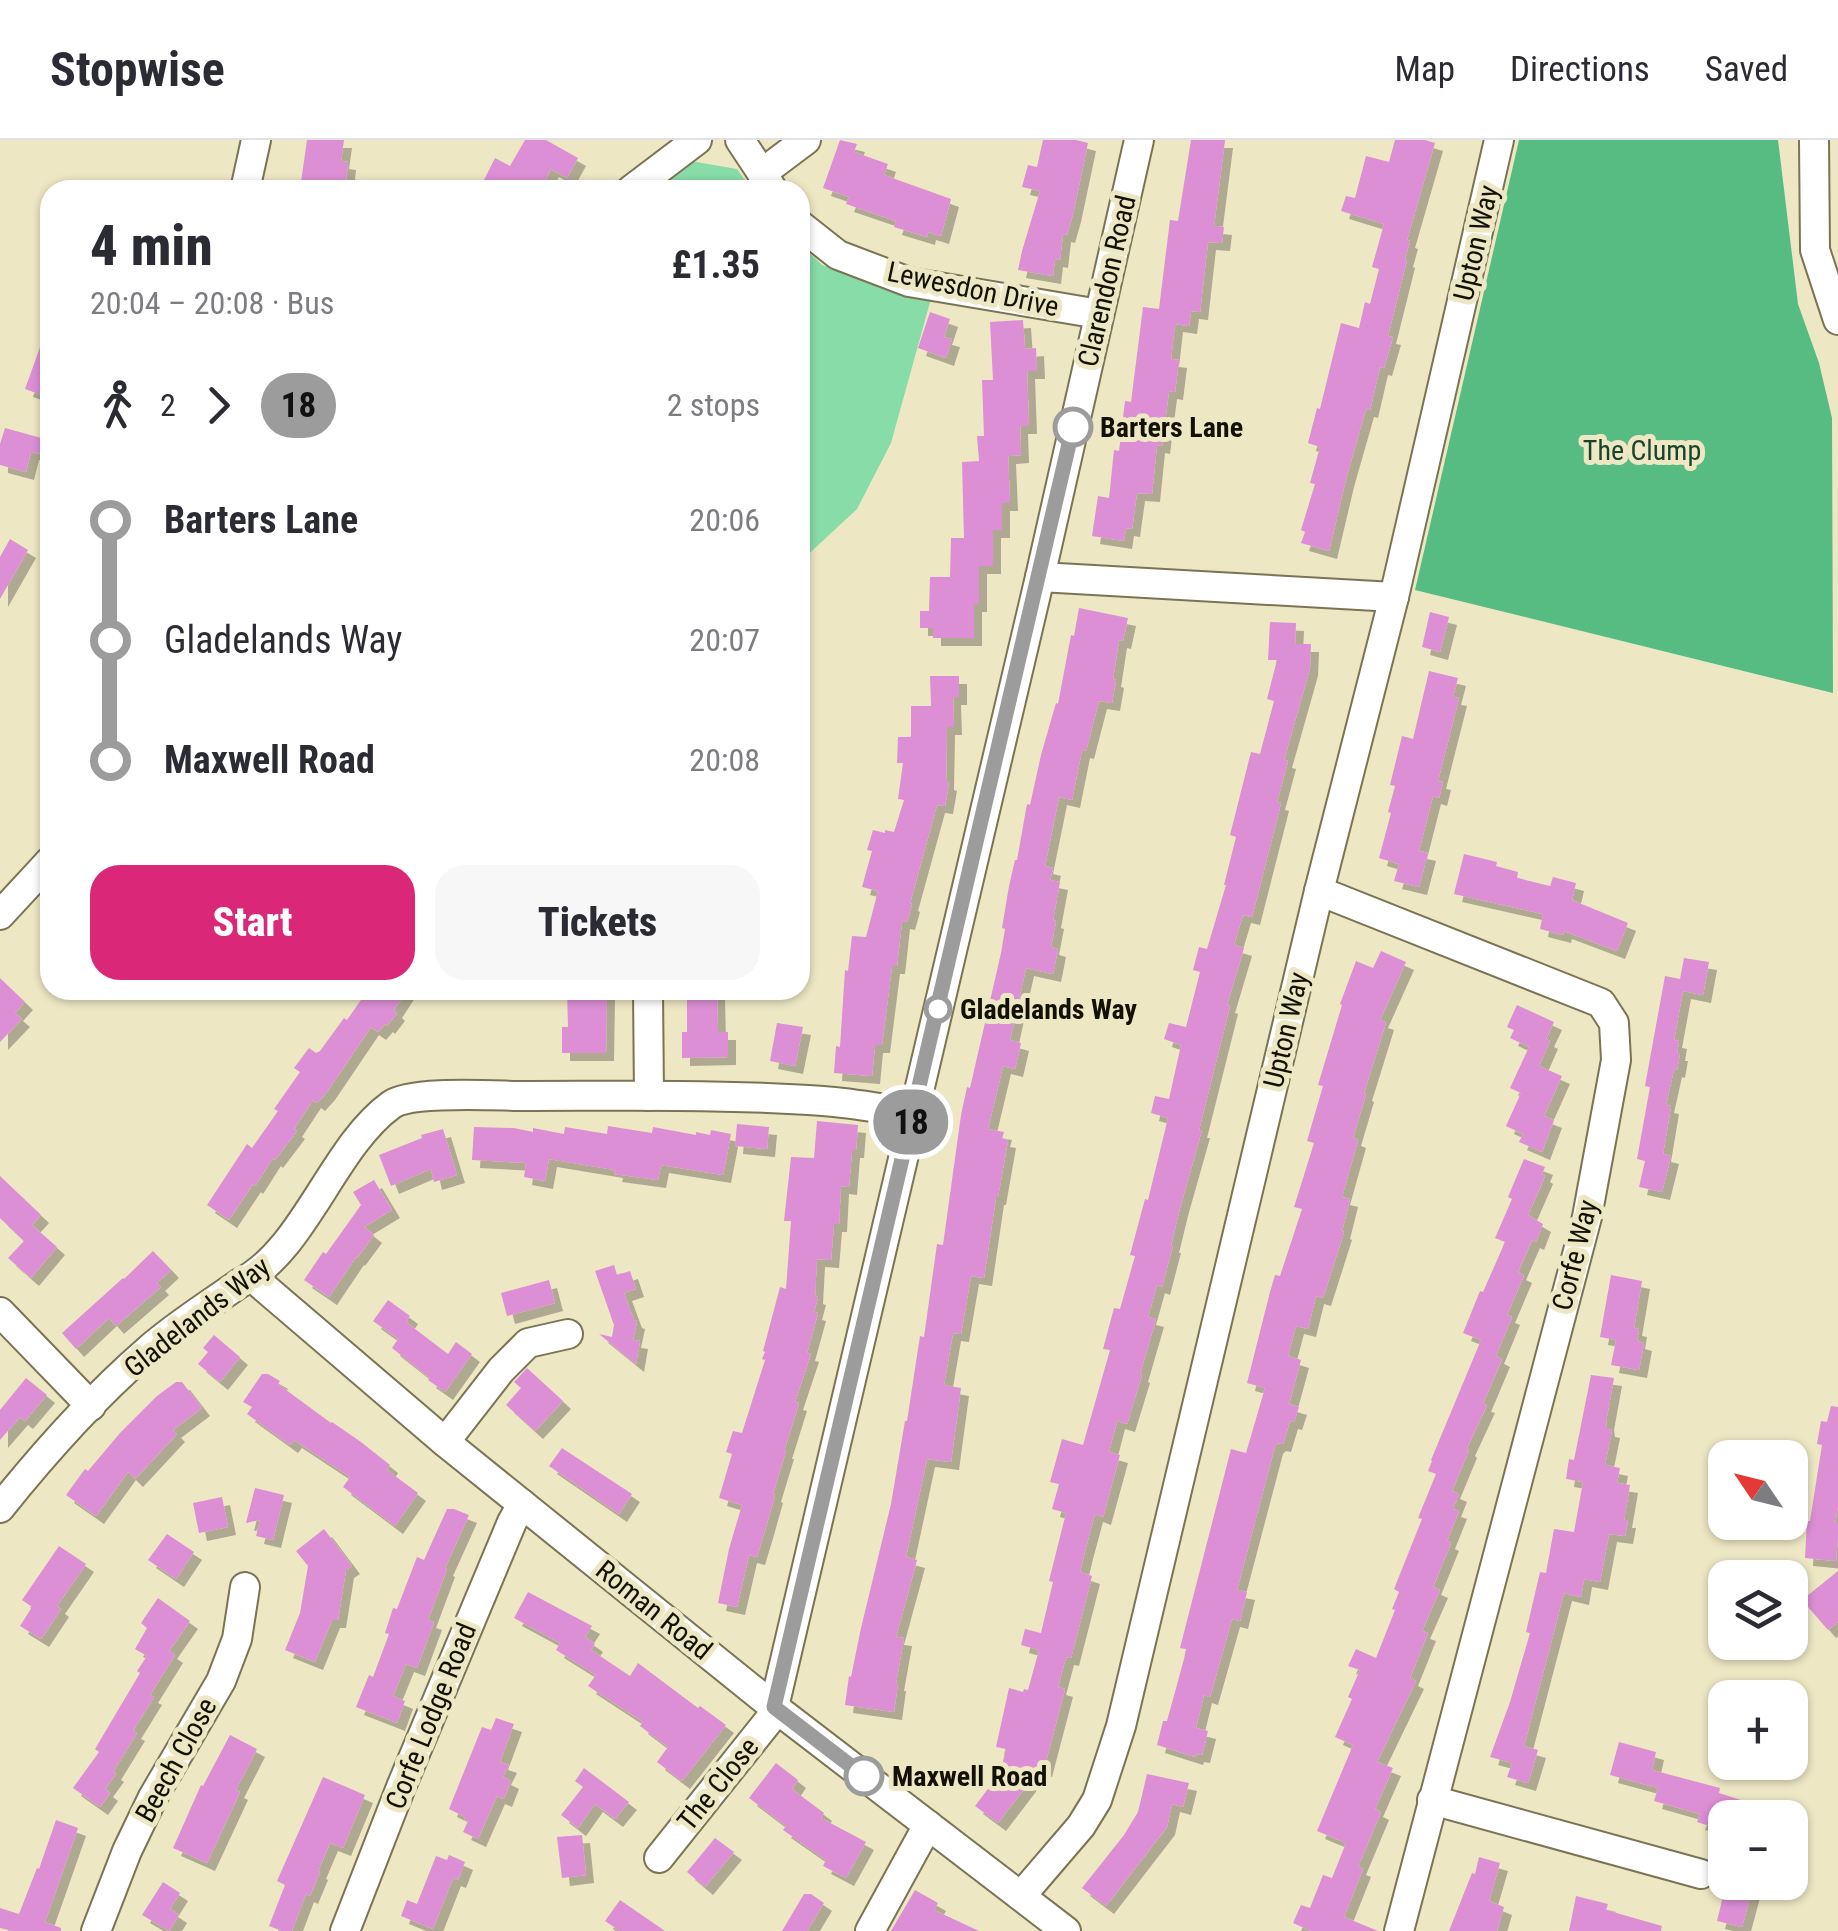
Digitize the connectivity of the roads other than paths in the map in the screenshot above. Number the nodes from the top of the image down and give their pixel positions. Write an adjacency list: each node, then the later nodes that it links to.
1 (256, 140): 8 (street)
2 (697, 140): 9 (street)
3 (740, 140): 10 (street)
4 (806, 140): 11 (street)
5 (1140, 140): 13 (street, Clarendon Road)
6 (1500, 140): 16 (street, Upton Way)
7 (1814, 140): 14 (street)
8 (247, 180)
9 (644, 180)
10 (767, 180)
11 (770, 180)
12 (810, 232): 13 (street, Lewesdon Drive)
13 (1099, 314): 15 (street, Clarendon Road)
14 (1838, 320)
15 (1040, 577): 16 (street); 22 (street, Clarendon Road)
16 (1394, 597): 18 (street, Upton Way)
17 (40, 872): 19 (street)
18 (1319, 891): 32 (street, Corfe Way); 36 (street, Upton Way)
19 (0, 914)
20 (648, 1000): 21 (street)
21 (650, 1096): 22 (street, Gladelands Way); 23 (street, Gladelands Way)
22 (913, 1113): 31 (street, Clarendon Road)
23 (252, 1277): 26 (street, Gladelands Way); 27 (street, Roman Road)
24 (0, 1312): 26 (street)
25 (568, 1334): 27 (street)
26 (91, 1406): 29 (street, Gladelands Way)
27 (445, 1442): 28 (street, Roman Road)
28 (522, 1504): 31 (street, Roman Road); 38 (street, Corfe Lodge Road)
29 (0, 1508)
30 (245, 1587): 37 (street, Beech Close)
31 (776, 1708): 33 (street, Roman Road); 34 (street, The Close)
32 (1432, 1800): 35 (street); 41 (street, Corfe Way)
33 (928, 1825): 36 (street, Roman Road); 39 (street)
34 (659, 1858)
35 (1701, 1874)
36 (1021, 1896): 40 (street, Roman Road)
37 (96, 1931)
38 (344, 1931)
39 (870, 1931)
40 (1066, 1931)
41 (1398, 1931)

